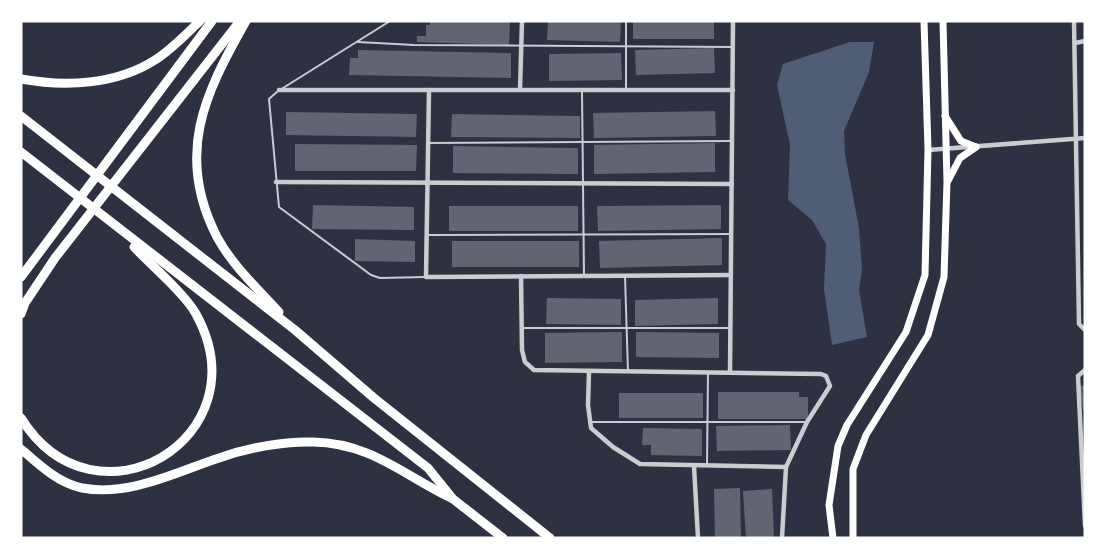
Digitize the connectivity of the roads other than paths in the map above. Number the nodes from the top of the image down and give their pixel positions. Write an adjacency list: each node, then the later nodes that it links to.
1 (200, 21): 20 (highway)
2 (212, 21): 53 (highway)
3 (240, 21): 55 (highway)
4 (246, 21): 59 (highway)
5 (390, 21): 15 (lane)
6 (522, 21): 17 (street)
7 (626, 21): 18 (lane)
8 (733, 21): 19 (street)
9 (918, 21): 13 (main road)
10 (924, 21): 13 (main road)
11 (943, 21): 27 (main road)
12 (1074, 21): 16 (street)
13 (924, 31): 36 (main road)
14 (1085, 41): 16 (street)
15 (357, 42): 17 (lane); 21 (lane)
16 (1075, 43): 30 (street)
17 (521, 45): 18 (lane); 23 (street)
18 (626, 46): 19 (lane); 25 (lane)
19 (733, 47): 26 (street)
20 (21, 79)
21 (279, 90): 22 (street); 38 (lane)
22 (429, 90): 23 (street); 32 (street)
23 (520, 90): 24 (street)
24 (582, 90): 25 (street); 33 (lane)
25 (626, 90): 26 (street)
26 (733, 90): 31 (street)
27 (944, 114): 34 (main road); 35 (main road)
28 (21, 116): 59 (highway)
29 (1085, 138): 30 (street)
30 (1075, 140): 34 (street); 45 (street)
31 (732, 141): 33 (lane); 42 (street)
32 (428, 143): 33 (lane); 40 (street)
33 (582, 143): 41 (lane)
34 (976, 147): 35 (street); 39 (main road)
35 (945, 149): 36 (street); 39 (main road)
36 (928, 150): 81 (main road)
37 (21, 152): 43 (highway)
38 (276, 182): 40 (street); 54 (lane)
39 (947, 182): 82 (main road)
40 (428, 183): 41 (street); 47 (street)
41 (583, 184): 42 (street); 48 (lane)
42 (732, 184): 46 (street)
43 (118, 229): 66 (highway); 75 (highway)
44 (1085, 231): 45 (street)
45 (1076, 233): 60 (street)
46 (731, 234): 48 (lane); 49 (street)
47 (427, 235): 48 (lane); 54 (street)
48 (583, 235): 51 (lane)
49 (731, 275): 52 (street); 58 (street)
50 (521, 276): 51 (street); 54 (street); 56 (street)
51 (584, 276): 52 (street)
52 (626, 276): 57 (lane)
53 (21, 277)
54 (426, 277)
55 (21, 314)
56 (522, 328): 57 (lane); 62 (street)
57 (627, 328): 58 (lane); 63 (lane)
58 (731, 328): 65 (street)
59 (295, 330): 78 (highway)
60 (1084, 330)
61 (1085, 370): 74 (street)
62 (589, 372): 63 (street); 67 (street)
63 (628, 372): 64 (street)
64 (708, 372): 65 (street); 68 (lane)
65 (730, 372): 69 (street)
66 (21, 418)
67 (591, 422): 68 (lane); 72 (street)
68 (707, 422): 69 (lane); 71 (lane)
69 (807, 422): 73 (street)
70 (21, 449): 75 (highway)
71 (707, 465): 72 (street); 73 (street)
72 (694, 466): 79 (street)
73 (786, 467): 80 (street)
74 (1083, 467): 76 (street)
75 (453, 499): 77 (highway)
76 (1085, 526)
77 (503, 538)
78 (550, 538)
79 (698, 538)
80 (782, 538)
81 (833, 538)
82 (853, 538)

